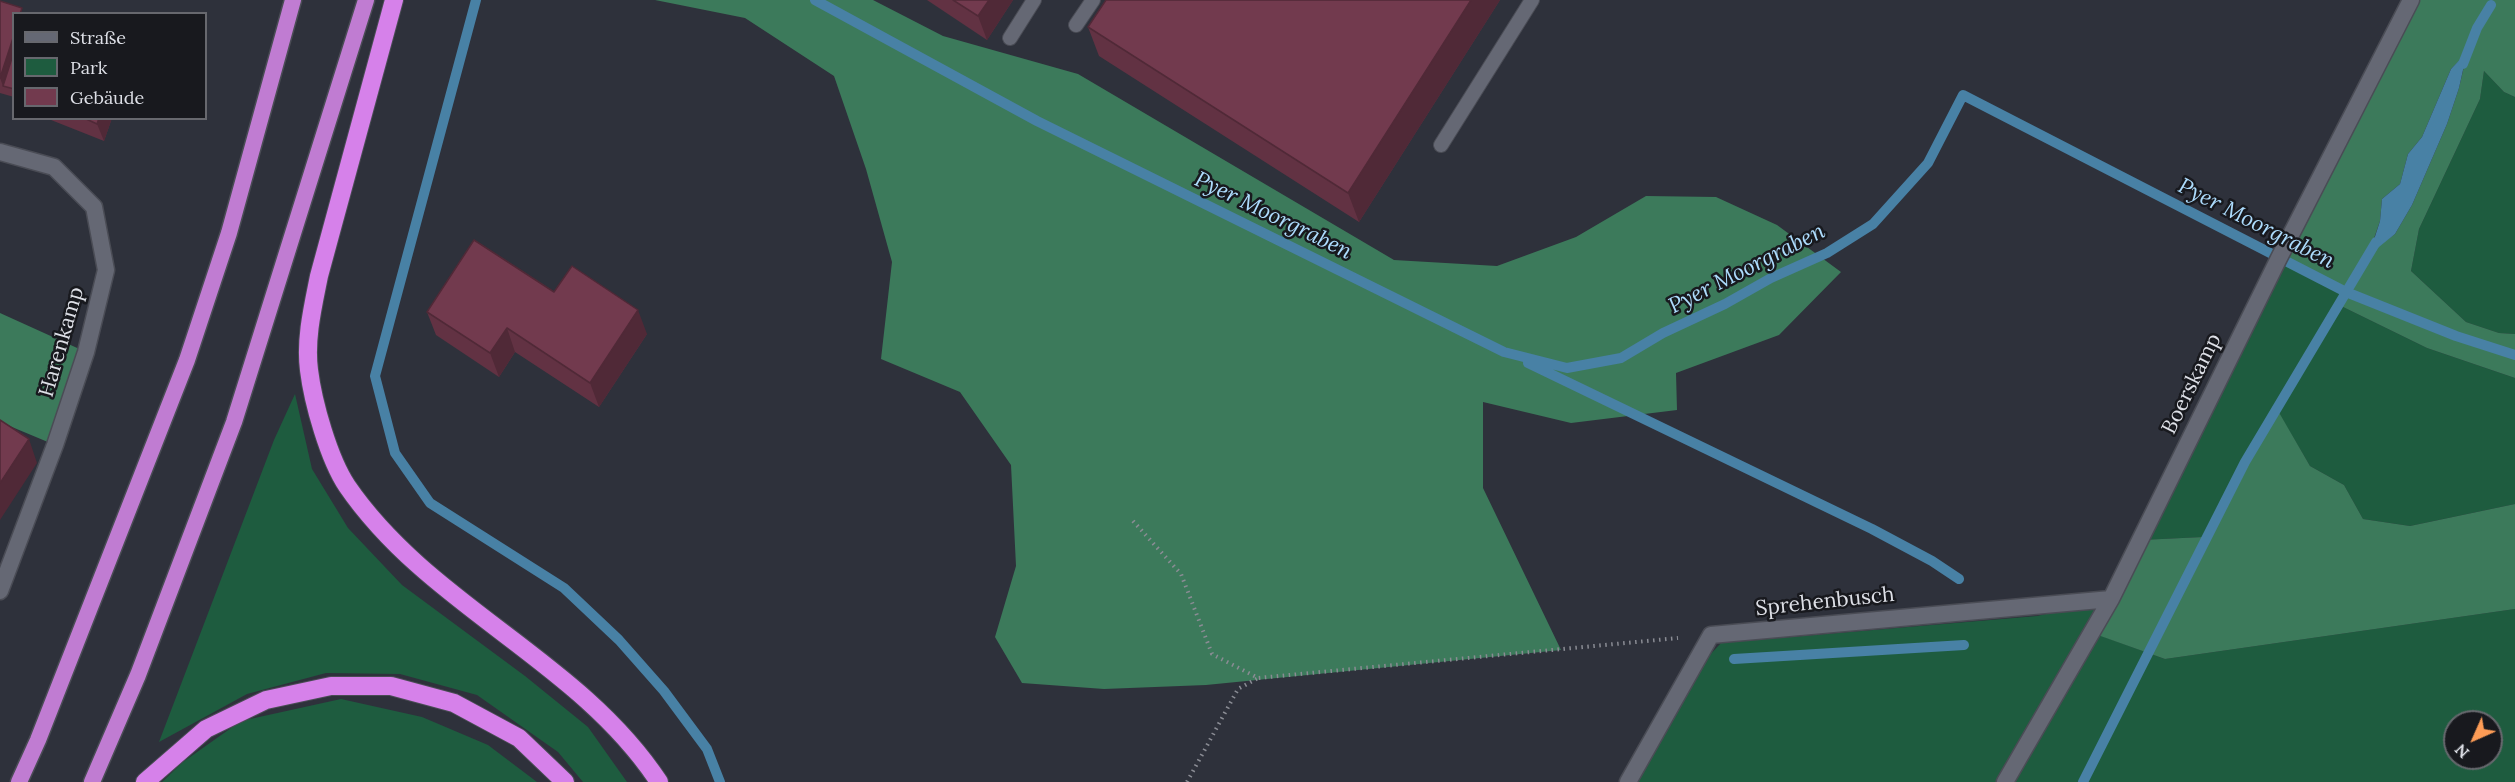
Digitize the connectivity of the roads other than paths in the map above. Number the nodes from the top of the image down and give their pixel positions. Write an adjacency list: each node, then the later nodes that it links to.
1 (293, 0): 14 (highway)
2 (366, 0): 15 (highway)
3 (394, 0): 18 (highway)
4 (1034, 0): 9 (lane)
5 (1093, 0): 8 (lane)
6 (1532, 0): 10 (lane)
7 (2411, 0): 13 (street, Boerskamp)
8 (1076, 25)
9 (1010, 38)
10 (1441, 145)
11 (0, 152): 12 (street, Harenkamp)
12 (0, 591)
13 (2111, 599): 19 (street, Sprehenbusch); 20 (street, Boerskamp)
14 (19, 782)
15 (92, 782)
16 (145, 782): 17 (highway)
17 (565, 782)
18 (659, 782)
19 (1628, 782)
20 (2005, 782)

